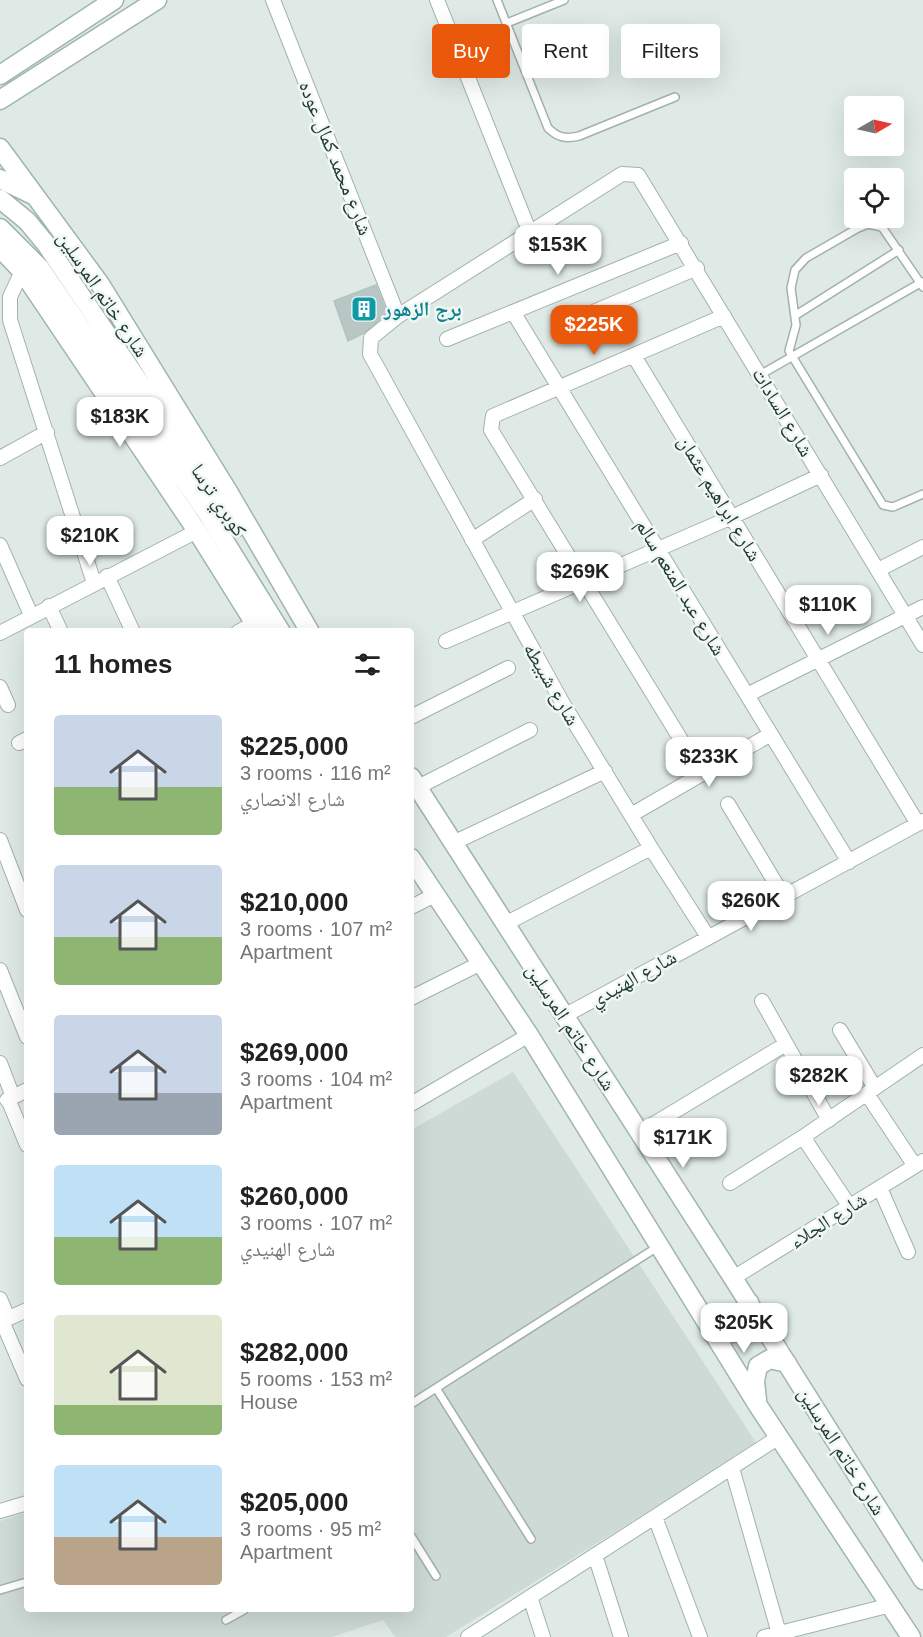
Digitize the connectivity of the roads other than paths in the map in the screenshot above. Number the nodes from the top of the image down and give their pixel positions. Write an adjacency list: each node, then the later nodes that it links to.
1 (114, 0): 8 (main road)
2 (157, 0): 10 (main road)
3 (273, 0): 24 (street, شارع محمد كمال عوده)
4 (437, 0): 15 (street)
5 (497, 0): 7 (lane)
6 (564, 0): 7 (lane)
7 (507, 23): 9 (lane)
8 (0, 75)
9 (675, 97)
10 (0, 100)
11 (0, 148): 13 (main road, شارع خاتم المرسلين)
12 (0, 179): 13 (main road)
13 (34, 195): 55 (main road, شارع خاتم المرسلين)
14 (0, 199): 54 (main road, كوبري ترسا)
15 (530, 234): 16 (street, شارع السادات); 24 (street)
16 (681, 243): 19 (street, شارع السادات); 21 (street)
17 (899, 250): 20 (lane); 23 (lane); 23 (lane)
18 (8, 252): 31 (street); 37 (main road); 53 (main road, كوبري ترسا)
19 (697, 268): 22 (street); 25 (street, شارع السادات)
20 (922, 284): 28 (lane)
21 (513, 312): 26 (street); 30 (street, شارع عبد المنعم سالم)
22 (591, 313)
23 (796, 315): 28 (lane)
24 (399, 316): 38 (street, شارع شبيطه)
25 (724, 316): 27 (street); 29 (street, شارع السادات)
26 (447, 339)
27 (634, 356): 30 (street); 36 (street, شارع ابراهيم عثمان)
28 (791, 357): 29 (lane); 34 (lane)
29 (760, 375): 33 (street, شارع السادات)
30 (560, 389): 35 (street); 41 (street, شارع عبد المنعم سالم)
31 (47, 432): 32 (street); 43 (street)
32 (0, 458)
33 (820, 475): 36 (street); 42 (street, شارع السادات)
34 (923, 494)
35 (535, 499): 38 (street); 44 (street)
36 (732, 517): 41 (street); 59 (street, شارع ابراهيم عثمان)
37 (197, 531): 43 (street); 50 (main road)
38 (472, 540): 47 (street, شارع شبيطه)
39 (0, 545): 48 (street)
40 (923, 548): 42 (street)
41 (658, 549): 44 (street); 62 (street, شارع عبد المنعم سالم)
42 (878, 570): 49 (street, شارع السادات)
43 (101, 579): 45 (street); 52 (street)
44 (585, 581): 47 (street); 68 (street)
45 (49, 606): 48 (street); 51 (street)
46 (923, 606): 49 (street)
47 (512, 614): 57 (street); 67 (street, شارع شبيطه)
48 (31, 615): 56 (street)
49 (905, 615): 58 (street, شارع السادات); 59 (street)
50 (258, 627)
51 (59, 628)
52 (131, 628)
53 (278, 628)
54 (305, 628)
55 (306, 628)
56 (0, 633)
57 (446, 641)
58 (923, 645)
59 (818, 659): 62 (street); 72 (street, شارع ابراهيم عثمان)
60 (508, 668): 64 (street)
61 (0, 687): 63 (street)
62 (747, 694): 66 (street, شارع عبد المنعم سالم)
63 (8, 705)
64 (414, 715)
65 (530, 730): 69 (street)
66 (771, 734): 68 (street); 76 (street, شارع عبد المنعم سالم)
67 (604, 771): 71 (street, شارع شبيطه); 74 (street)
68 (702, 774): 71 (street)
69 (414, 782): 74 (main road, شارع خاتم المرسلين)
70 (728, 804): 79 (street)
71 (631, 814): 75 (street, شارع شبيطه)
72 (921, 823): 76 (street, شارع الهنيدي)
73 (0, 840): 80 (street)
74 (453, 843): 82 (main road, شارع خاتم المرسلين)
75 (651, 849): 82 (street); 83 (street, شارع شبيطه)
76 (849, 862): 79 (street, شارع الهنيدي)
77 (414, 864): 78 (main road, شارع خاتم المرسلين)
78 (435, 895): 81 (street); 84 (main road, شارع خاتم المرسلين)
79 (784, 897): 83 (street, شارع الهنيدي)
80 (24, 902)
81 (414, 906)
82 (505, 924): 88 (main road, شارع خاتم المرسلين)
83 (708, 937): 88 (street, شارع الهنيدي)
84 (481, 963): 86 (street); 91 (main road, شارع خاتم المرسلين)
85 (0, 970): 89 (street)
86 (414, 996)
87 (762, 1001): 92 (street)
88 (564, 1016): 109 (main road, شارع خاتم المرسلين)
89 (24, 1030)
90 (840, 1030): 95 (street)
91 (529, 1035): 97 (street); 107 (main road, شارع خاتم المرسلين)
92 (786, 1044): 99 (street); 100 (street)
93 (922, 1058): 95 (street)
94 (0, 1063): 98 (street)
95 (871, 1091): 99 (street); 103 (street)
96 (24, 1092): 98 (street)
97 (414, 1099)
98 (7, 1100): 102 (street)
99 (829, 1120): 101 (street)
100 (652, 1125)
101 (804, 1137): 104 (street); 106 (street)
102 (24, 1138)
103 (919, 1164): 105 (street, شارع الجلاء)
104 (730, 1183)
105 (880, 1188): 106 (street, شارع الجلاء); 108 (street)
106 (850, 1207): 109 (street, شارع الجلاء)
107 (659, 1246): 114 (main road, شارع خاتم المرسلين); 117 (lane)
108 (908, 1252)
109 (734, 1278): 111 (main road, شارع خاتم المرسلين)
110 (0, 1299): 113 (street)
111 (749, 1302): 114 (main road); 115 (main road, شارع خاتم المرسلين)
112 (24, 1311): 113 (street)
113 (4, 1321): 116 (street)
114 (713, 1334): 119 (main road, شارع خاتم المرسلين)
115 (787, 1363): 119 (main road); 129 (main road, شارع خاتم المرسلين)
116 (24, 1371)
117 (436, 1388): 118 (lane); 125 (lane)
118 (414, 1402)
119 (757, 1404): 120 (main road, شارع خاتم المرسلين)
120 (779, 1437): 121 (street); 133 (main road, شارع خاتم المرسلين)
121 (732, 1467): 124 (street); 136 (street)
122 (24, 1504): 123 (street)
123 (0, 1511)
124 (656, 1517): 127 (street); 140 (street)
125 (531, 1539)
126 (414, 1541): 128 (lane)
127 (595, 1555): 132 (street); 139 (street)
128 (436, 1576)
129 (923, 1580)
130 (24, 1583): 131 (lane)
131 (0, 1590)
132 (530, 1597): 137 (street); 138 (street)
133 (891, 1605): 136 (street); 142 (main road, شارع خاتم المرسلين)
134 (240, 1612): 135 (lane)
135 (226, 1620)
136 (779, 1635): 141 (street)
137 (472, 1636)
138 (543, 1637)
139 (621, 1637)
140 (699, 1637)
141 (764, 1637)
142 (911, 1637)

